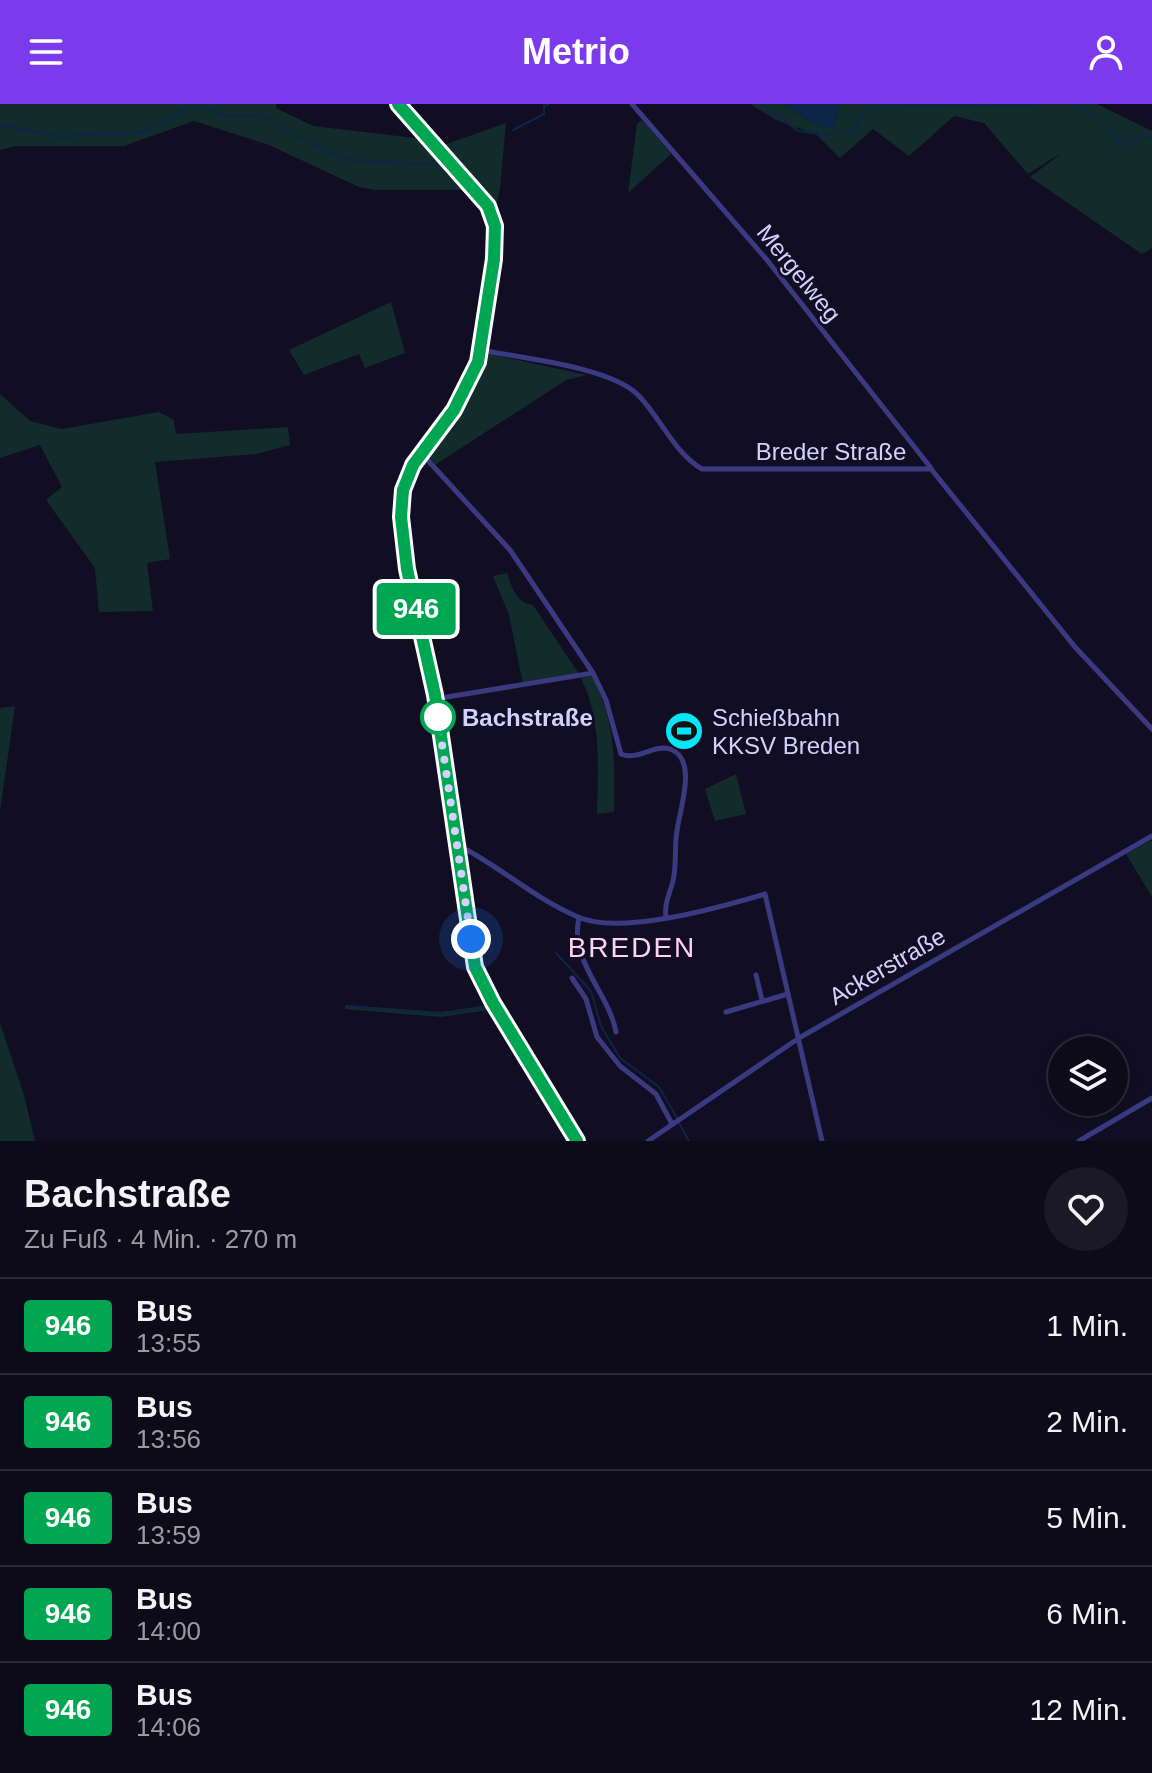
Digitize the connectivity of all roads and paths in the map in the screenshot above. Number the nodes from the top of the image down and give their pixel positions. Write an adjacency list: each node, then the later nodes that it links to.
1 (398, 104): 3 (main road)
2 (632, 104): 5 (street, Mergelweg)
3 (481, 350): 4 (main road); 5 (street, Breder Straße)
4 (421, 453): 6 (street); 7 (main road)
5 (931, 469): 8 (street, Breder Straße)
6 (593, 673): 7 (street); 11 (street)
7 (435, 699): 10 (main road)
8 (1152, 729)
9 (1152, 836): 19 (street, Ackerstraße)
10 (458, 851): 12 (street); 22 (main road)
11 (666, 917): 12 (street); 15 (street)
12 (579, 918): 18 (street)
13 (756, 975): 16 (street)
14 (572, 978): 21 (street)
15 (788, 994): 16 (street); 19 (street)
16 (762, 1000): 17 (street)
17 (726, 1012)
18 (616, 1032)
19 (799, 1038): 21 (street, Ackerstraße); 24 (street)
20 (1152, 1098): 25 (street)
21 (672, 1124): 23 (street, Ackerstraße)
22 (577, 1141)
23 (648, 1141)
24 (822, 1141)
25 (1079, 1141)

